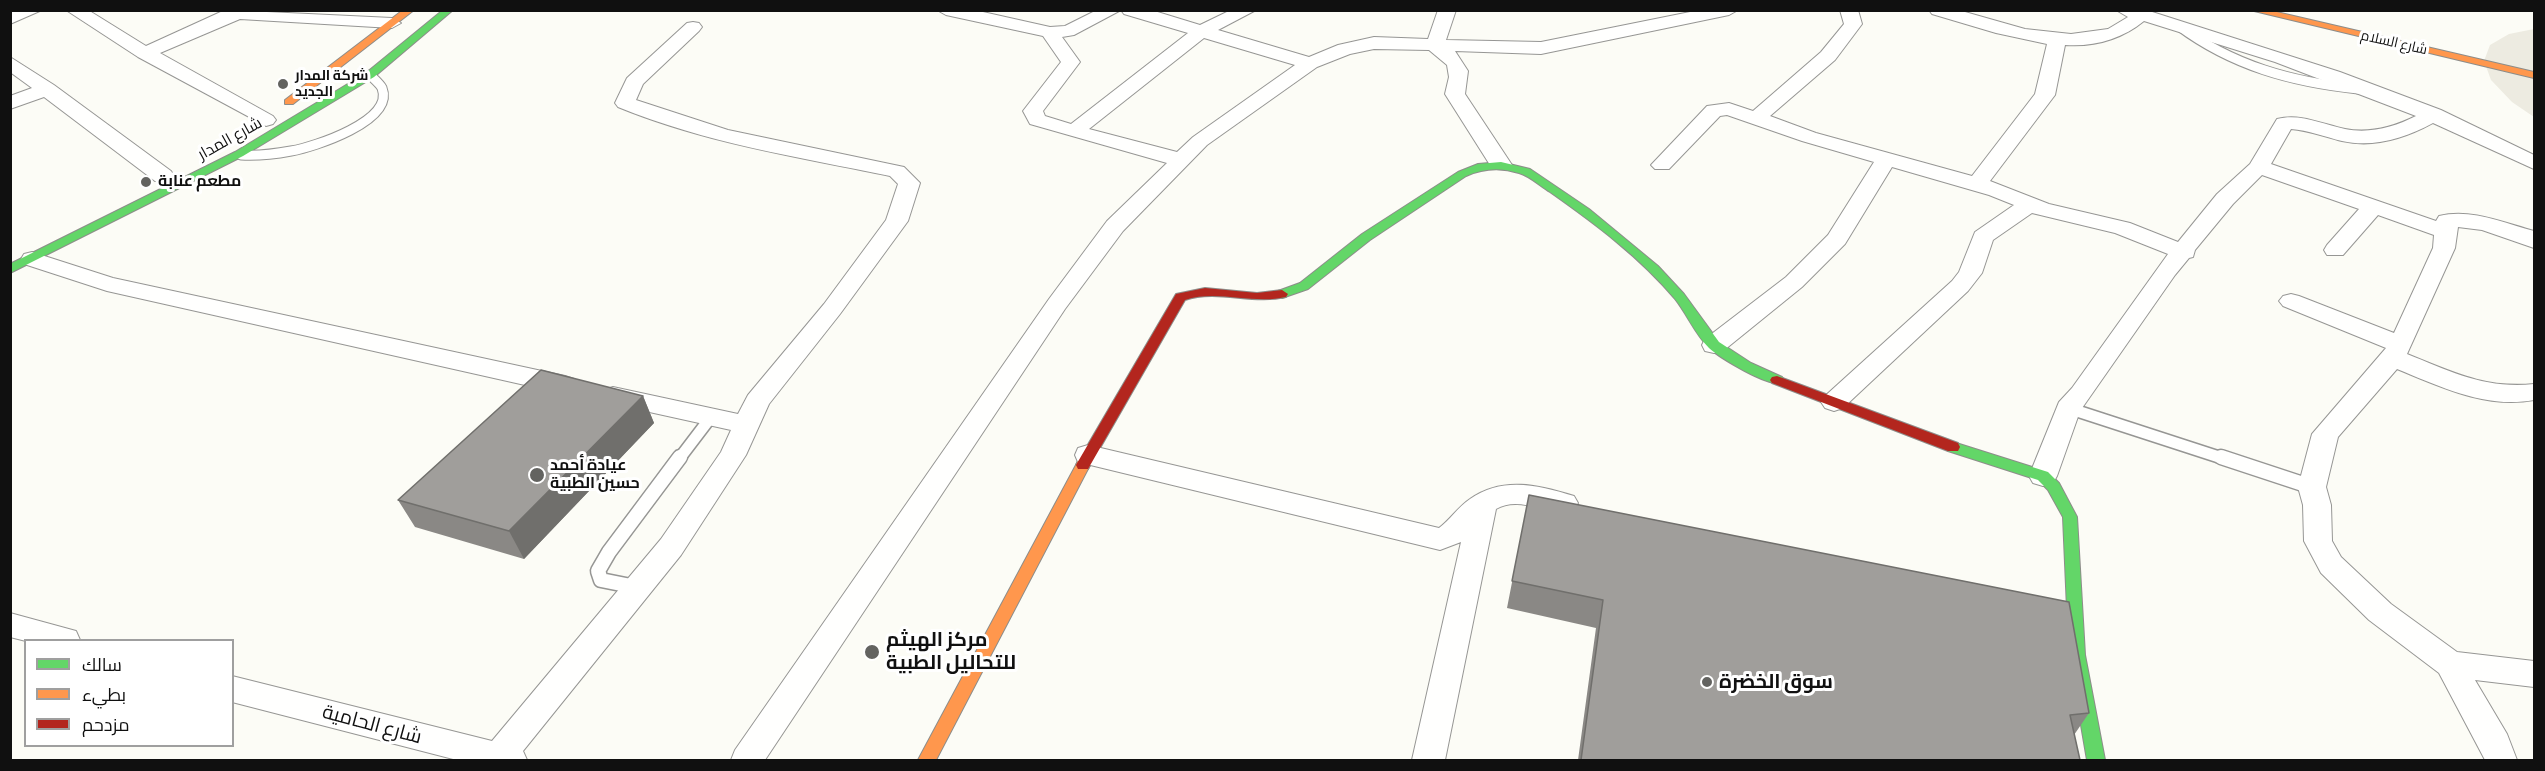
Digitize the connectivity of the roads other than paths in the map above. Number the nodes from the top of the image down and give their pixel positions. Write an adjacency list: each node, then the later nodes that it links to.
1 (33, 10): 17 (street)
2 (75, 10): 24 (street)
3 (410, 10): 18 (street, شارع المدار)
4 (449, 10): 28 (street, شارع المدار)
5 (946, 10): 20 (street)
6 (1112, 10): 20 (street)
7 (1130, 10): 21 (street)
8 (1247, 10): 21 (street)
9 (1447, 10): 23 (street)
10 (1729, 10): 23 (street)
11 (1850, 10): 33 (street)
12 (1938, 10): 22 (street)
13 (2254, 10): 29 (street, شارع السلام)
14 (2312, 10): 25 (street, شارع السلام)
15 (240, 12): 18 (street); 24 (street)
16 (2133, 13): 22 (street); 32 (street)
17 (10, 19)
18 (392, 23): 34 (street, شارع المدار)
19 (693, 27): 61 (street)
20 (1050, 32): 35 (street)
21 (1200, 32): 27 (street); 35 (street)
22 (2057, 39): 45 (street)
23 (1435, 46): 27 (street); 41 (street)
24 (144, 53): 34 (street)
25 (2535, 62)
26 (10, 63): 30 (street)
27 (1310, 63): 38 (street)
28 (370, 75): 37 (street, شارع المدار); 37 (lane)
29 (2535, 75)
30 (47, 89): 31 (street); 44 (street)
31 (10, 103)
32 (2434, 114): 40 (street); 43 (street)
33 (1756, 117): 39 (street); 42 (street)
34 (261, 123)
35 (1074, 130): 38 (street)
36 (226, 144): 44 (street, شارع المدار)
37 (239, 154): 53 (street, شارع المدار)
38 (1181, 160): 74 (street)
39 (1886, 160): 45 (street); 55 (street)
40 (2535, 163)
41 (1501, 165): 55 (street); 62 (street)
42 (1662, 165)
43 (2259, 166): 47 (street); 52 (street)
44 (163, 176): 48 (street, شارع المدار)
45 (1977, 184): 46 (street)
46 (2030, 204): 52 (street); 58 (street)
47 (2373, 207): 49 (street); 51 (street)
48 (66, 225)
49 (2445, 231): 50 (street); 56 (street)
50 (2535, 241)
51 (2335, 250)
52 (2185, 252): 59 (street)
53 (21, 264): 60 (street)
54 (2291, 301): 56 (street)
55 (1714, 345): 58 (street)
56 (2396, 352): 57 (street); 64 (street)
57 (2535, 392)
58 (1834, 402): 63 (street)
59 (2068, 408): 63 (street); 64 (lane)
60 (711, 417): 61 (street); 67 (lane)
61 (745, 424): 67 (street)
62 (1088, 455): 65 (street); 75 (street)
63 (2043, 476): 77 (street)
64 (2312, 487): 70 (street)
65 (1483, 504): 66 (street); 76 (street)
66 (1590, 509)
67 (636, 587): 73 (street)
68 (10, 625): 69 (street)
69 (61, 639)
70 (2450, 664): 71 (street); 78 (street)
71 (2535, 674)
72 (234, 690): 73 (street, شارع الحامية)
73 (504, 759)
74 (747, 760)
75 (927, 760)
76 (1428, 760)
77 (2096, 760)
78 (2501, 760)

